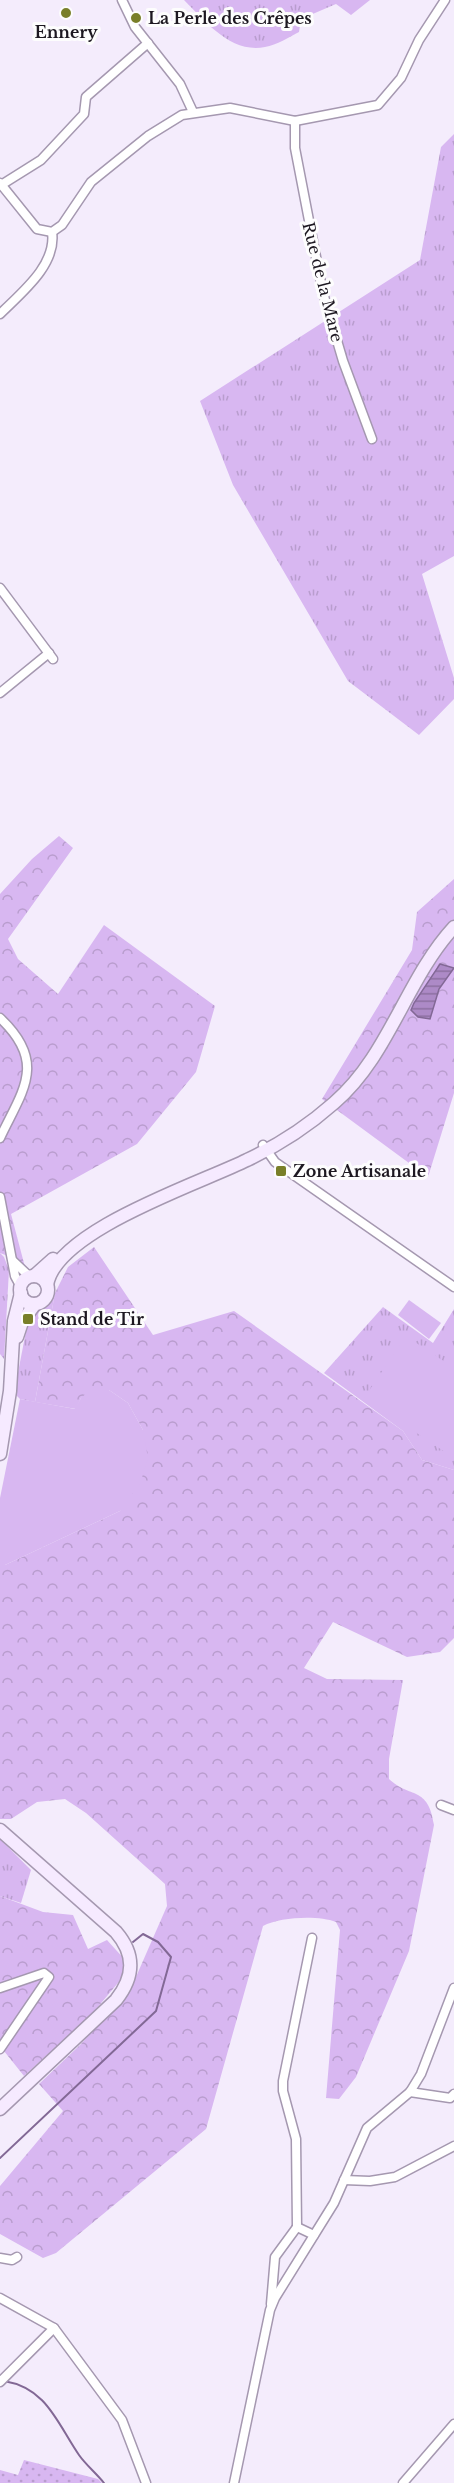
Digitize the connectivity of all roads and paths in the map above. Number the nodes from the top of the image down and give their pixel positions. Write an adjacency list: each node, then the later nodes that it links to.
1 (122, 0): 3 (street)
2 (445, 0): 5 (street)
3 (148, 43): 4 (street); 6 (street)
4 (193, 112): 5 (street); 7 (street)
5 (295, 121): 9 (street, Rue de la Mare)
6 (0, 184): 7 (street)
7 (52, 232): 8 (street)
8 (0, 314)
9 (372, 439)
10 (0, 588): 11 (street)
11 (0, 693)
12 (454, 927): 15 (main road)
13 (0, 1018): 14 (street)
14 (0, 1138)
15 (264, 1148): 18 (main road); 19 (main road); 20 (street)
16 (0, 1197): 17 (street)
17 (13, 1259): 18 (street); 21 (street)
18 (32, 1276): 19 (main road); 21 (main road)
19 (47, 1285): 22 (main road)
20 (454, 1287)
21 (21, 1290): 22 (main road); 23 (main road)
22 (35, 1304): 23 (main road)
23 (13, 1351): 24 (main road)
24 (1, 1451)
25 (441, 1805): 26 (street)
26 (454, 1810)
27 (0, 1830): 34 (main road)
28 (312, 1938): 37 (street)
29 (0, 1988): 31 (street)
30 (454, 1988): 32 (street)
31 (0, 2049)
32 (410, 2092): 33 (street); 36 (street)
33 (454, 2094)
34 (2, 2110)
35 (454, 2146): 36 (street)
36 (344, 2180): 38 (street)
37 (297, 2227): 38 (street); 42 (street)
38 (314, 2235): 42 (street)
39 (17, 2257): 40 (street)
40 (0, 2258)
41 (0, 2298): 43 (street)
42 (270, 2310): 47 (street)
43 (54, 2328): 44 (street); 46 (street)
44 (0, 2382)
45 (454, 2424): 48 (street)
46 (146, 2483)
47 (234, 2483)
48 (403, 2483)

